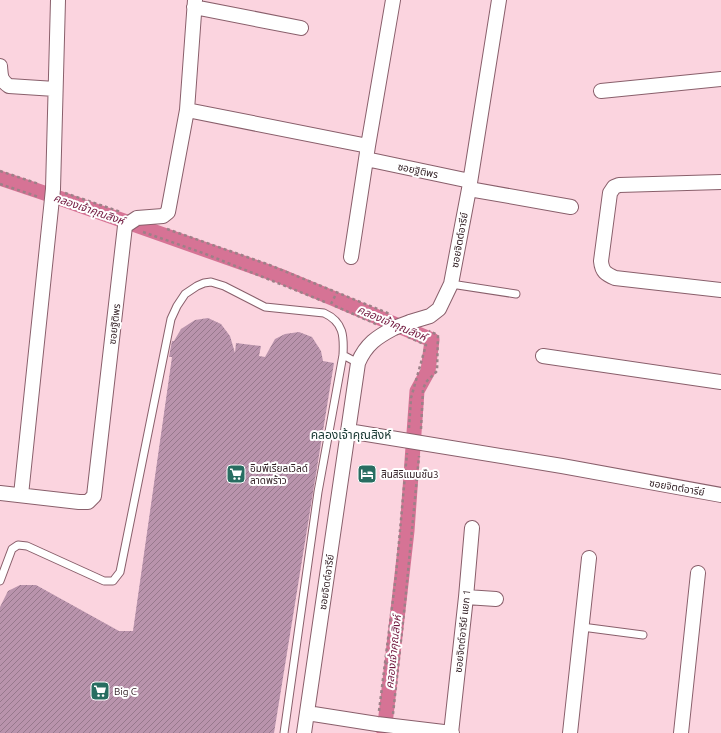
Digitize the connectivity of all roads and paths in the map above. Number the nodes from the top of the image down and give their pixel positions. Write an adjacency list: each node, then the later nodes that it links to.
1 (58, 0): 8 (street)
2 (393, 0): 11 (street)
3 (499, 0): 14 (street, ซอยจิตต์อารีย์)
4 (195, 3): 5 (street); 10 (street)
5 (301, 28)
6 (0, 66): 8 (street)
7 (721, 79): 9 (street)
8 (55, 89): 15 (street)
9 (600, 91)
10 (187, 110): 11 (street, ซอยฐิติพร); 17 (street)
11 (367, 153): 14 (street, ซอยฐิติพร); 18 (street)
12 (721, 182): 21 (street)
13 (0, 184): 15 (path)
14 (469, 185): 16 (street, ซอยฐิติพร); 20 (street, ซอยจิตต์อารีย์)
15 (53, 195): 17 (path); 34 (street)
16 (571, 206)
17 (131, 222): 24 (path); 34 (street, ซอยฐิติพร)
18 (351, 257)
19 (267, 264): 22 (path)
20 (451, 284): 23 (lane); 25 (street, ซอยจิตต์อารีย์, bridge)
21 (721, 290)
22 (337, 292): 24 (path); 25 (path)
23 (516, 294)
24 (331, 304): 25 (path)
25 (393, 325): 29 (street, ซอยจิตต์อารีย์); 32 (path)
26 (424, 329): 32 (path)
27 (342, 355): 29 (lane); 39 (lane); 49 (lane)
28 (543, 356): 30 (street)
29 (358, 363): 31 (street, ซอยจิตต์อารีย์)
30 (721, 382)
31 (348, 431): 32 (street, ซอยจิตต์อารีย์); 46 (street, ซอยจิตต์อารีย์)
32 (414, 442): 35 (street, ซอยจิตต์อารีย์); 44 (path); 45 (path)
33 (0, 493): 34 (street, ซอยฐิติพร)
34 (21, 495)
35 (721, 495)
36 (472, 528): 40 (street, ซอยจิตต์อารีย์ แยก 1)
37 (589, 558): 42 (street)
38 (698, 573): 53 (street)
39 (0, 581)
40 (466, 597): 41 (street); 51 (street, ซอยจิตต์อารีย์ แยก 1)
41 (496, 600)
42 (582, 627): 43 (lane); 52 (street)
43 (643, 635)
44 (385, 664): 45 (path); 47 (path)
45 (398, 666): 48 (path)
46 (307, 713): 47 (street, ซอยจิตต์อารีย์ แยก 1); 50 (street, ซอยจิตต์อารีย์)
47 (376, 724): 48 (street, ซอยจิตต์อารีย์ แยก 1)
48 (391, 726): 51 (street, ซอยจิตต์อารีย์ แยก 1)
49 (284, 733)
50 (304, 733)
51 (451, 733)
52 (570, 733)
53 (681, 733)

